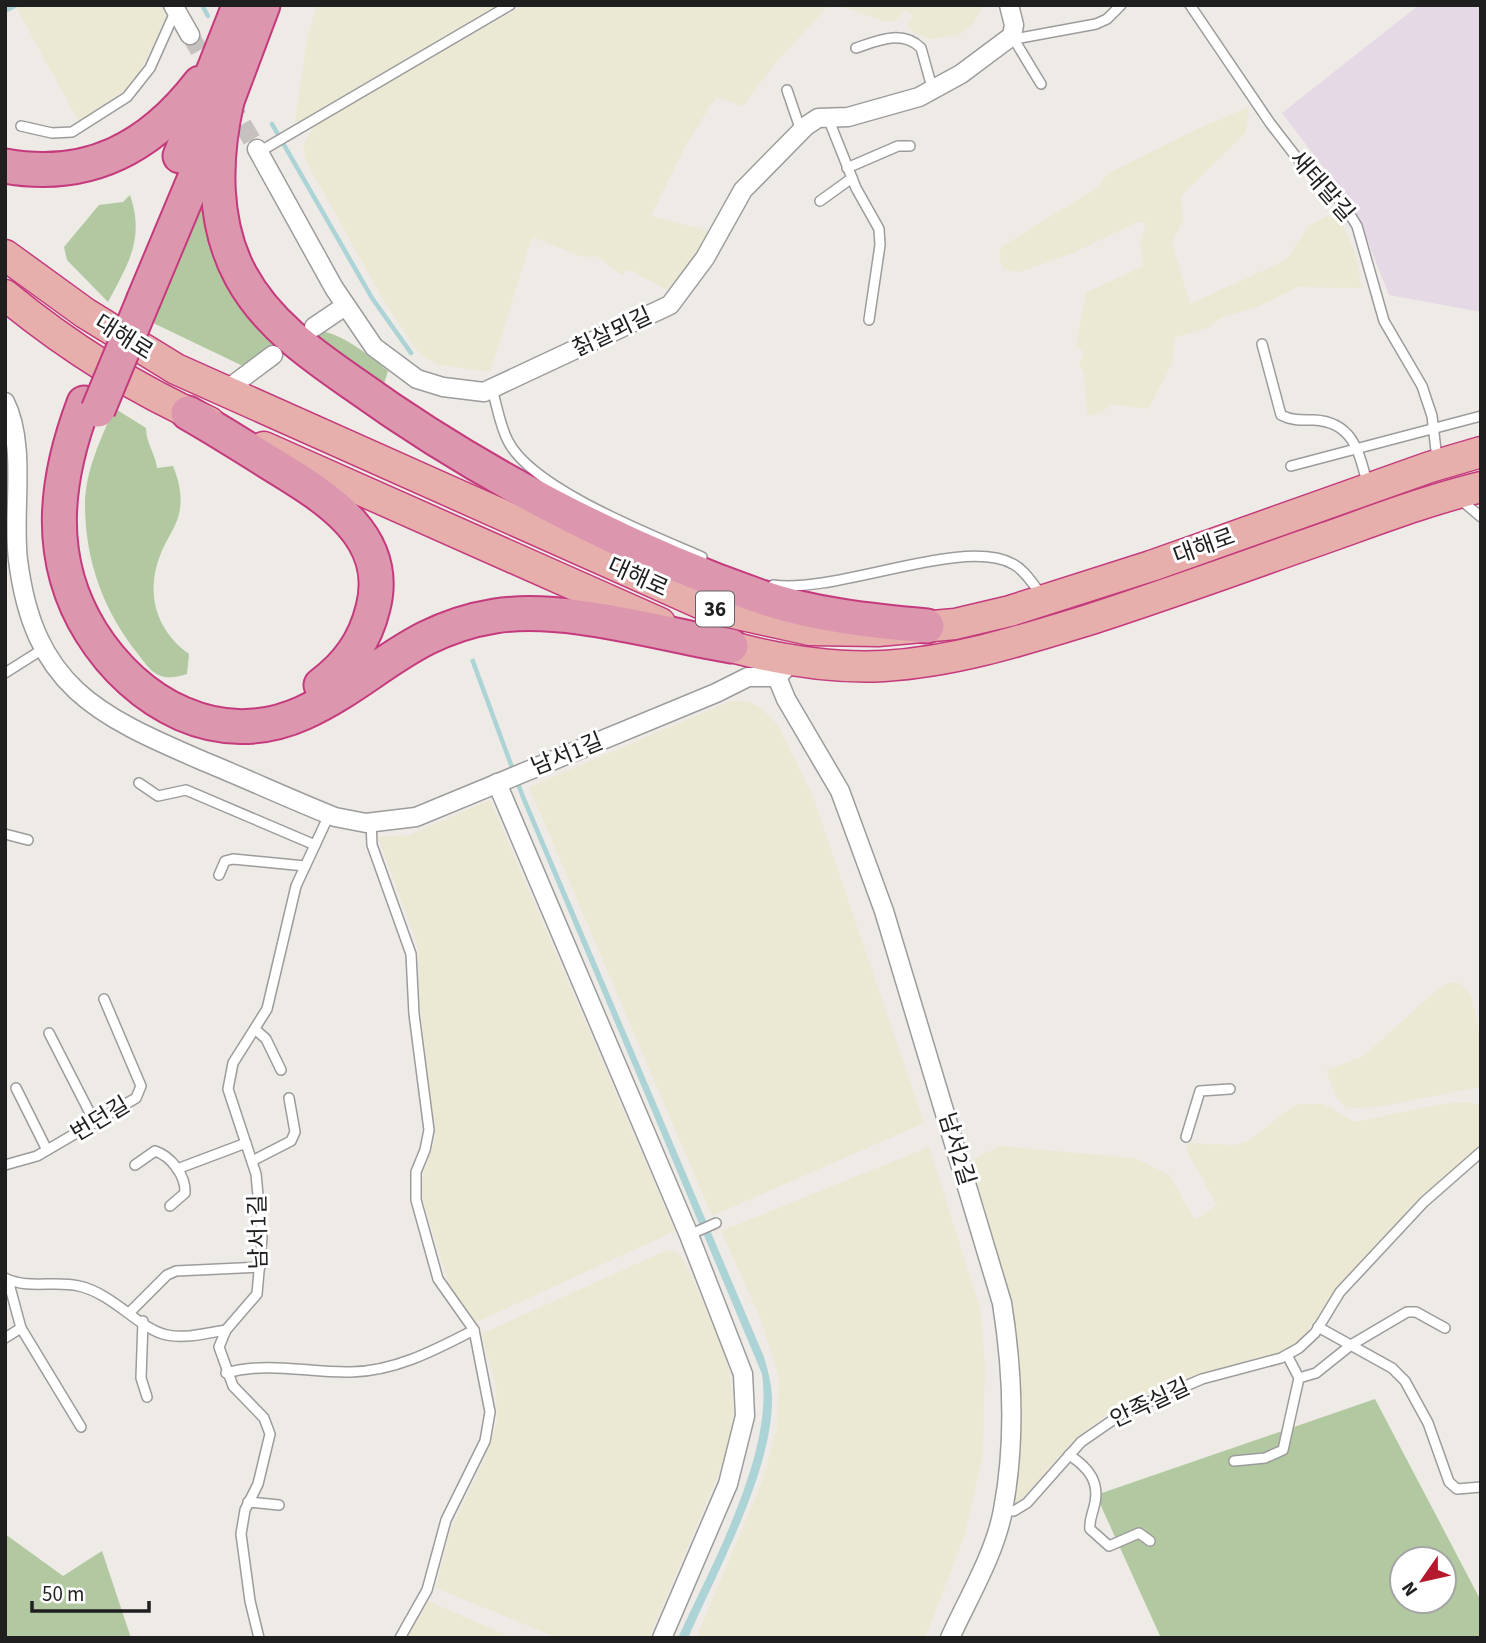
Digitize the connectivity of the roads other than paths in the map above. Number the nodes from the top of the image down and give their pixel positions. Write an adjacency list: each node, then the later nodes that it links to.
1 (239, 5): 11 (highway)
2 (263, 5): 15 (highway)
3 (510, 5): 20 (lane)
4 (1009, 5): 9 (street)
5 (1121, 5): 9 (lane)
6 (1190, 5): 39 (lane, 새태말길)
7 (174, 8): 8 (street); 17 (lane)
8 (190, 35)
9 (1012, 36): 12 (lane); 14 (street, 칡살뫼길)
10 (856, 48): 14 (lane)
11 (218, 59): 21 (highway); 27 (highway)
12 (1041, 84)
13 (787, 90): 18 (lane)
14 (933, 91): 16 (street, 칡살뫼길)
15 (227, 101): 27 (highway); 50 (highway)
16 (827, 116): 18 (street, 칡살뫼길); 22 (lane)
17 (21, 126)
18 (801, 131): 33 (street, 칡살뫼길)
19 (910, 146): 22 (lane)
20 (263, 148): 28 (street, 칡살뫼길)
21 (5, 166)
22 (847, 168): 23 (lane)
23 (852, 178): 24 (lane); 29 (lane)
24 (820, 201)
25 (5, 255): 34 (highway, 대해로 / 36)
26 (5, 295): 37 (highway, 대해로 / 36)
27 (136, 295): 36 (highway, bridge)
28 (345, 306): 30 (street); 33 (street, 칡살뫼길)
29 (869, 320)
30 (314, 327)
31 (1262, 344): 40 (lane)
32 (273, 355): 34 (street)
33 (492, 389): 47 (lane)
34 (225, 391): 50 (highway, 대해로 / 36)
35 (5, 402): 52 (street, 남서1길)
36 (91, 406): 37 (highway); 51 (highway)
37 (188, 413): 51 (highway, 대해로 / 36)
38 (1481, 416): 39 (lane)
39 (1433, 427): 40 (lane); 42 (lane, 새태말길)
40 (1357, 449): 43 (lane); 44 (lane)
41 (1481, 452): 42 (highway, 대해로 / 36)
42 (1438, 464): 44 (highway, 대해로 / 36)
43 (1291, 466)
44 (1368, 488): 49 (highway, 대해로 / 36)
45 (1467, 491): 46 (lane); 53 (highway, 대해로 / 36)
46 (1481, 517)
47 (712, 562)
48 (760, 581): 49 (lane)
49 (1045, 599): 50 (highway, 대해로 / 36)
50 (927, 626)
51 (731, 646): 53 (highway, 대해로 / 36)
52 (43, 649): 54 (lane); 57 (street, 남서1길)
53 (786, 668): 55 (street, 남서1길); 104 (street, 남서2길)
54 (5, 673)
55 (500, 782): 58 (street, 남서1길); 108 (street)
56 (139, 783): 61 (lane)
57 (329, 815): 58 (street, 남서1길); 61 (lane, 남서1길)
58 (371, 823): 91 (lane)
59 (5, 834): 60 (lane)
60 (28, 840)
61 (315, 845): 62 (lane, 남서1길)
62 (305, 866): 63 (lane); 65 (lane, 남서1길)
63 (219, 875)
64 (104, 999): 71 (lane, 번던길)
65 (255, 1029): 67 (lane); 73 (lane, 남서1길)
66 (49, 1033): 71 (lane)
67 (281, 1070)
68 (16, 1088): 74 (lane)
69 (1230, 1089): 72 (lane)
70 (289, 1098): 76 (lane)
71 (95, 1123): 74 (lane, 번던길)
72 (1186, 1137)
73 (246, 1143): 76 (lane, 남서1길); 79 (lane)
74 (47, 1150): 78 (lane, 번던길)
75 (1481, 1152): 87 (lane, 안족실길)
76 (252, 1161): 83 (lane, 남서1길)
77 (135, 1165): 79 (lane)
78 (5, 1166)
79 (177, 1169): 80 (lane)
80 (170, 1206)
81 (716, 1223): 82 (lane)
82 (698, 1231)
83 (260, 1266): 85 (lane); 90 (lane, 남서1길)
84 (6, 1279): 85 (lane); 88 (lane)
85 (130, 1312): 86 (lane)
86 (143, 1321): 90 (lane); 97 (lane)
87 (1318, 1327): 93 (lane); 94 (lane, 안족실길)
88 (21, 1328): 92 (lane); 98 (lane)
89 (1445, 1328): 93 (lane)
90 (226, 1330): 95 (lane)
91 (474, 1330): 95 (lane); 107 (lane)
92 (5, 1338)
93 (1350, 1345): 96 (lane); 101 (lane)
94 (1287, 1355): 96 (lane); 99 (lane, 안족실길)
95 (226, 1373): 102 (lane)
96 (1299, 1378): 100 (lane)
97 (148, 1396)
98 (81, 1427)
99 (1069, 1455): 104 (lane, 안족실길); 105 (lane)
100 (1234, 1461)
101 (1481, 1487)
102 (248, 1502): 103 (lane); 106 (lane)
103 (279, 1506)
104 (1003, 1511): 109 (street, 남서2길)
105 (1150, 1541)
106 (259, 1638)
107 (400, 1638)
108 (662, 1638)
109 (950, 1638)

